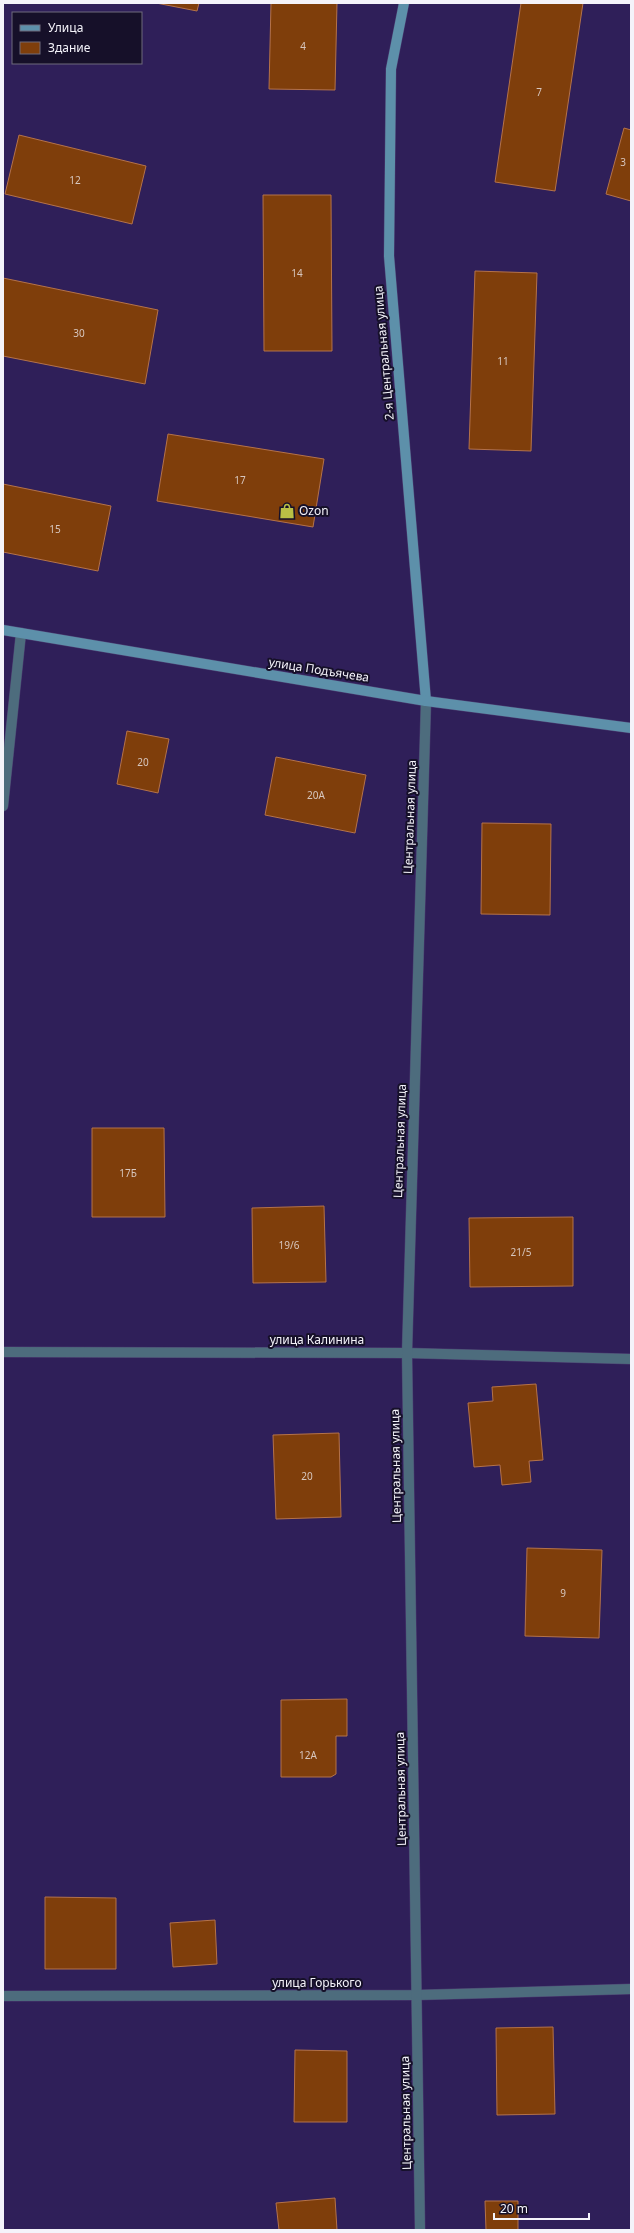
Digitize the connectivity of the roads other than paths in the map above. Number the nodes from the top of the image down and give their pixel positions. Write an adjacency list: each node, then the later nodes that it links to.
1 (404, 3): 4 (street, 2-я Центральная улица)
2 (3, 630): 3 (street, улица Подъячева)
3 (21, 634): 4 (street, улица Подъячева); 6 (street)
4 (426, 701): 5 (street, улица Подъячева); 8 (street, Центральная улица)
5 (631, 728)
6 (3, 806)
7 (3, 1352): 8 (street, улица Калинина)
8 (407, 1353): 9 (street, улица Калинина); 12 (street, Центральная улица)
9 (631, 1359)
10 (631, 1989): 12 (street, улица Горького)
11 (3, 1996): 12 (street, улица Горького)
12 (417, 1996): 13 (street, Центральная улица)
13 (420, 2230)

